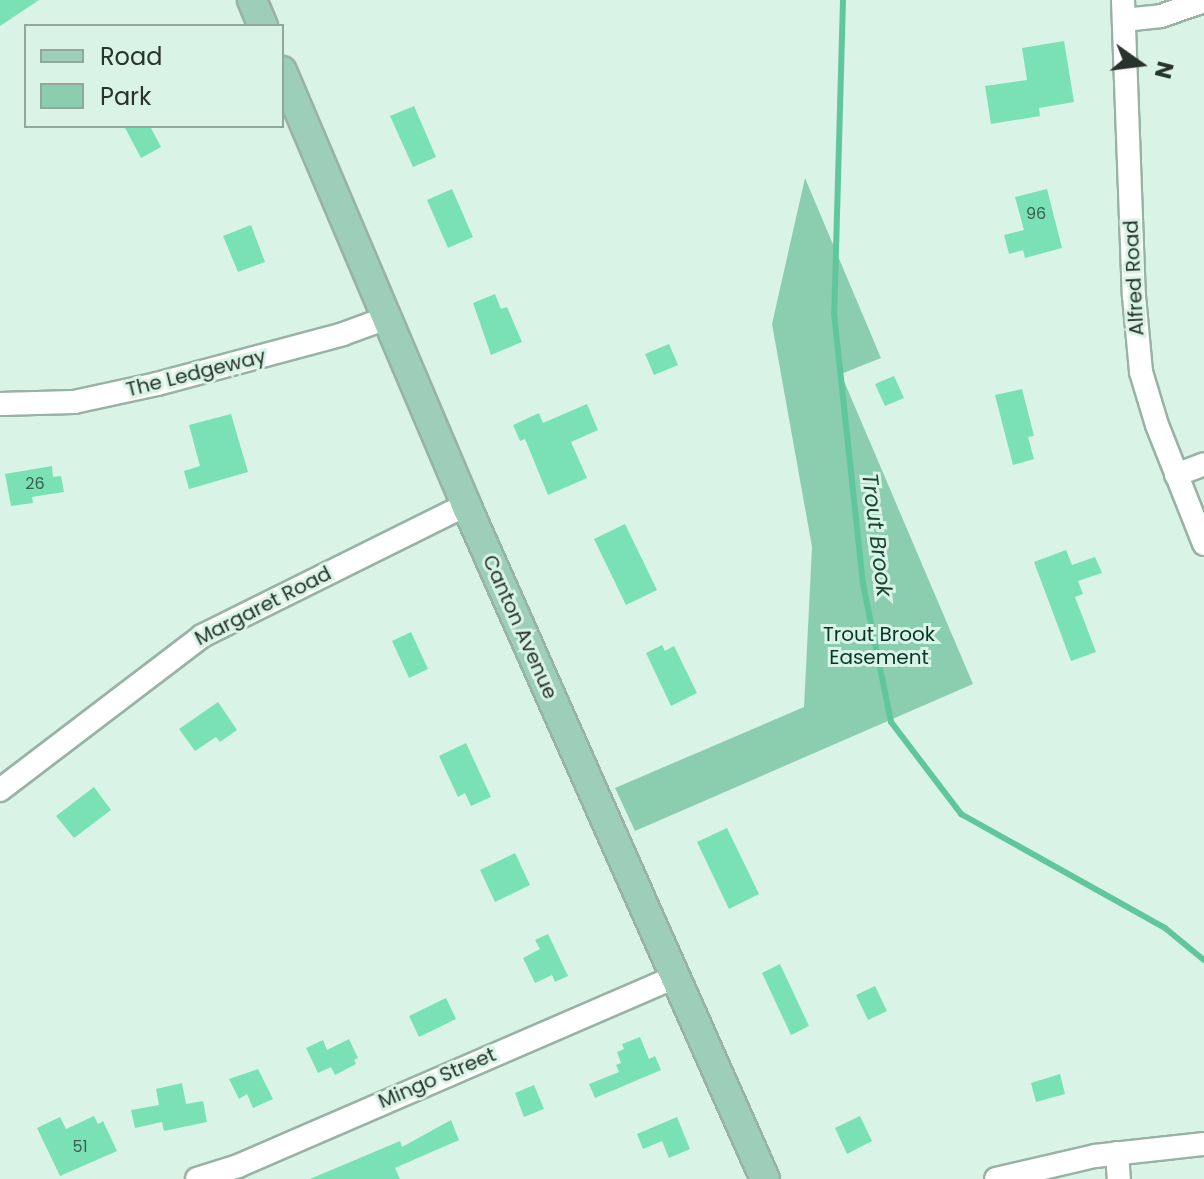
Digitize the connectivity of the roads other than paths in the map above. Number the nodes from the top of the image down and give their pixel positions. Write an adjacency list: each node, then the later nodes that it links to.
1 (252, 0): 4 (main road)
2 (1204, 1): 3 (street)
3 (1124, 10): 9 (street, Alfred Road)
4 (262, 24)
5 (284, 76): 6 (main road, Canton Avenue)
6 (387, 318): 7 (street, The Ledgeway); 10 (main road, Canton Avenue)
7 (0, 404)
8 (1204, 464): 9 (street)
9 (1176, 475): 11 (street, Alfred Road)
10 (466, 505): 12 (street, Margaret Road); 13 (main road, Canton Avenue)
11 (1204, 544)
12 (0, 790)
13 (677, 976): 16 (street, Mingo Street); 17 (main road, Canton Avenue)
14 (1204, 1144): 15 (street)
15 (1117, 1153): 18 (street); 19 (street)
16 (197, 1179)
17 (765, 1179)
18 (996, 1179)
19 (1119, 1179)

